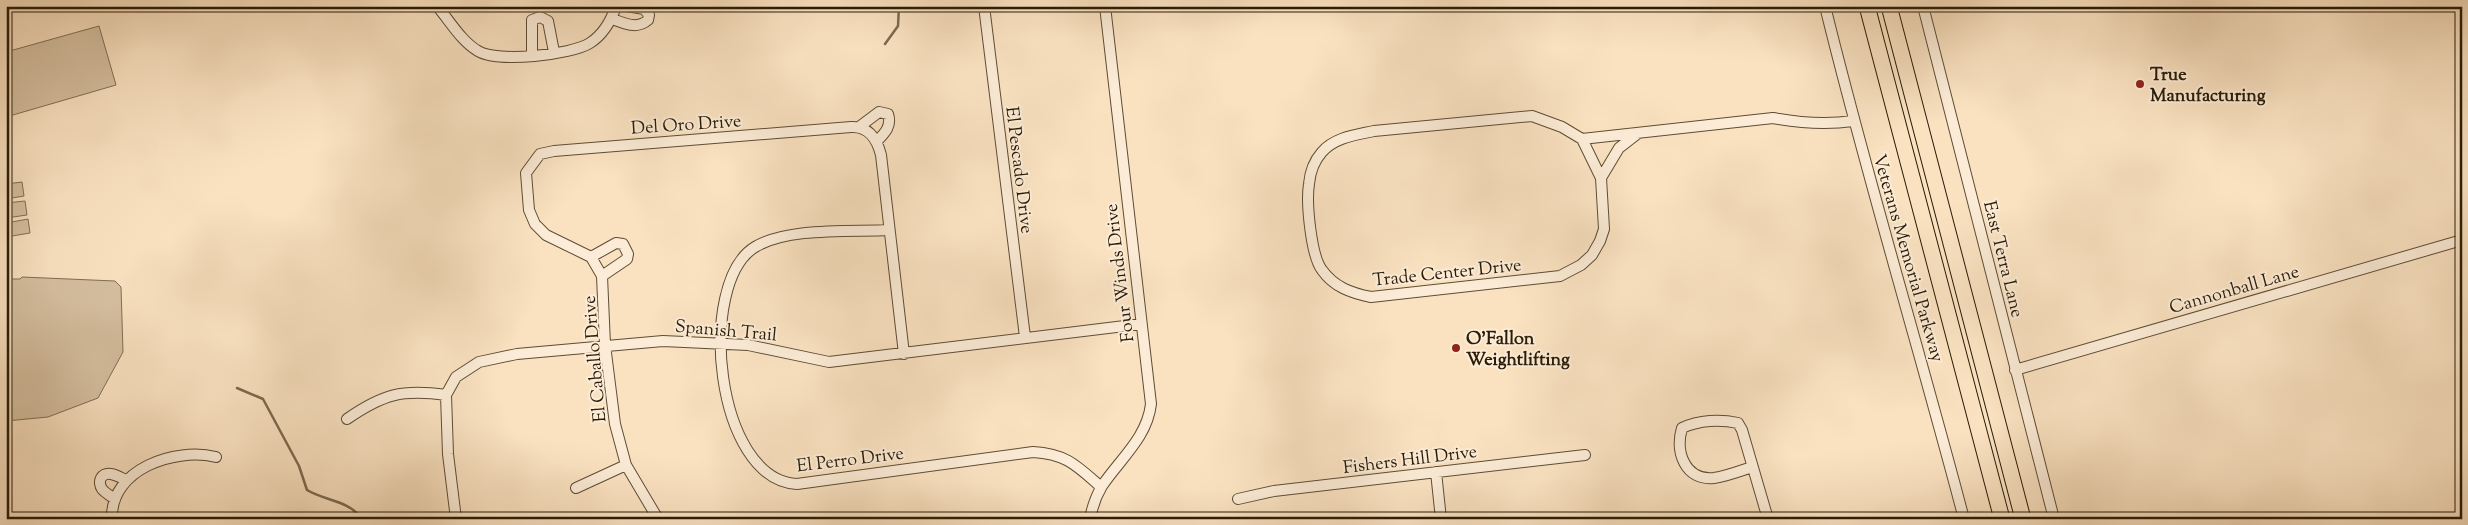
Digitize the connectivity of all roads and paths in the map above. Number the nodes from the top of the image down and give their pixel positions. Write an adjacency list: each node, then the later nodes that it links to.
1 (437, 6): 12 (street)
2 (616, 6): 10 (street)
3 (628, 6): 10 (street)
4 (984, 6): 24 (street, El Pescado Drive)
5 (1105, 6): 23 (street, Four Winds Drive)
6 (1825, 6): 13 (street, Veterans Memorial Parkway)
7 (1868, 6): 48 (highway)
8 (1889, 6): 49 (highway)
9 (1923, 6): 28 (street, East Terra Lane)
10 (612, 19): 11 (street)
11 (554, 52): 12 (street); 12 (street)
12 (532, 55)
13 (1853, 121): 15 (street); 47 (street, Veterans Memorial Parkway)
14 (859, 127): 17 (street); 17 (street); 21 (street, Del Oro Drive)
15 (1638, 133): 16 (street); 18 (street)
16 (1582, 138): 18 (street, Trade Center Drive); 18 (street, Trade Center Drive)
17 (877, 141): 19 (street)
18 (1600, 178)
19 (889, 230): 25 (street, El Perro Drive); 27 (street)
20 (2462, 240): 28 (street, Cannonball Lane)
21 (591, 257): 22 (street); 22 (street, El Caballo Drive)
22 (600, 272): 26 (street, El Caballo Drive)
23 (1141, 324): 24 (street, Spanish Trail); 38 (street, Four Winds Drive)
24 (1025, 338): 27 (street, Spanish Trail)
25 (721, 342): 26 (street, Spanish Trail); 27 (street, Spanish Trail); 38 (street, El Perro Drive)
26 (605, 345): 29 (street, Spanish Trail); 33 (street, El Caballo Drive)
27 (904, 354)
28 (2015, 370): 50 (street, East Terra Lane)
29 (446, 395): 30 (street); 42 (street)
30 (347, 419)
31 (1586, 455): 35 (street, Fishers Hill Drive)
32 (216, 457): 36 (street)
33 (626, 465): 37 (street); 43 (street, El Caballo Drive)
34 (1752, 468): 34 (street); 46 (street)
35 (1436, 472): 40 (street, Fishers Hill Drive); 45 (street)
36 (126, 480): 39 (street); 39 (street)
37 (576, 488)
38 (1101, 488): 44 (street, Four Winds Drive)
39 (114, 499): 41 (street)
40 (1238, 499)
41 (112, 519)
42 (456, 519)
43 (658, 519)
44 (1090, 519)
45 (1442, 519)
46 (1768, 519)
47 (1964, 519)
48 (2002, 519)
49 (2023, 519)
50 (2054, 519)

